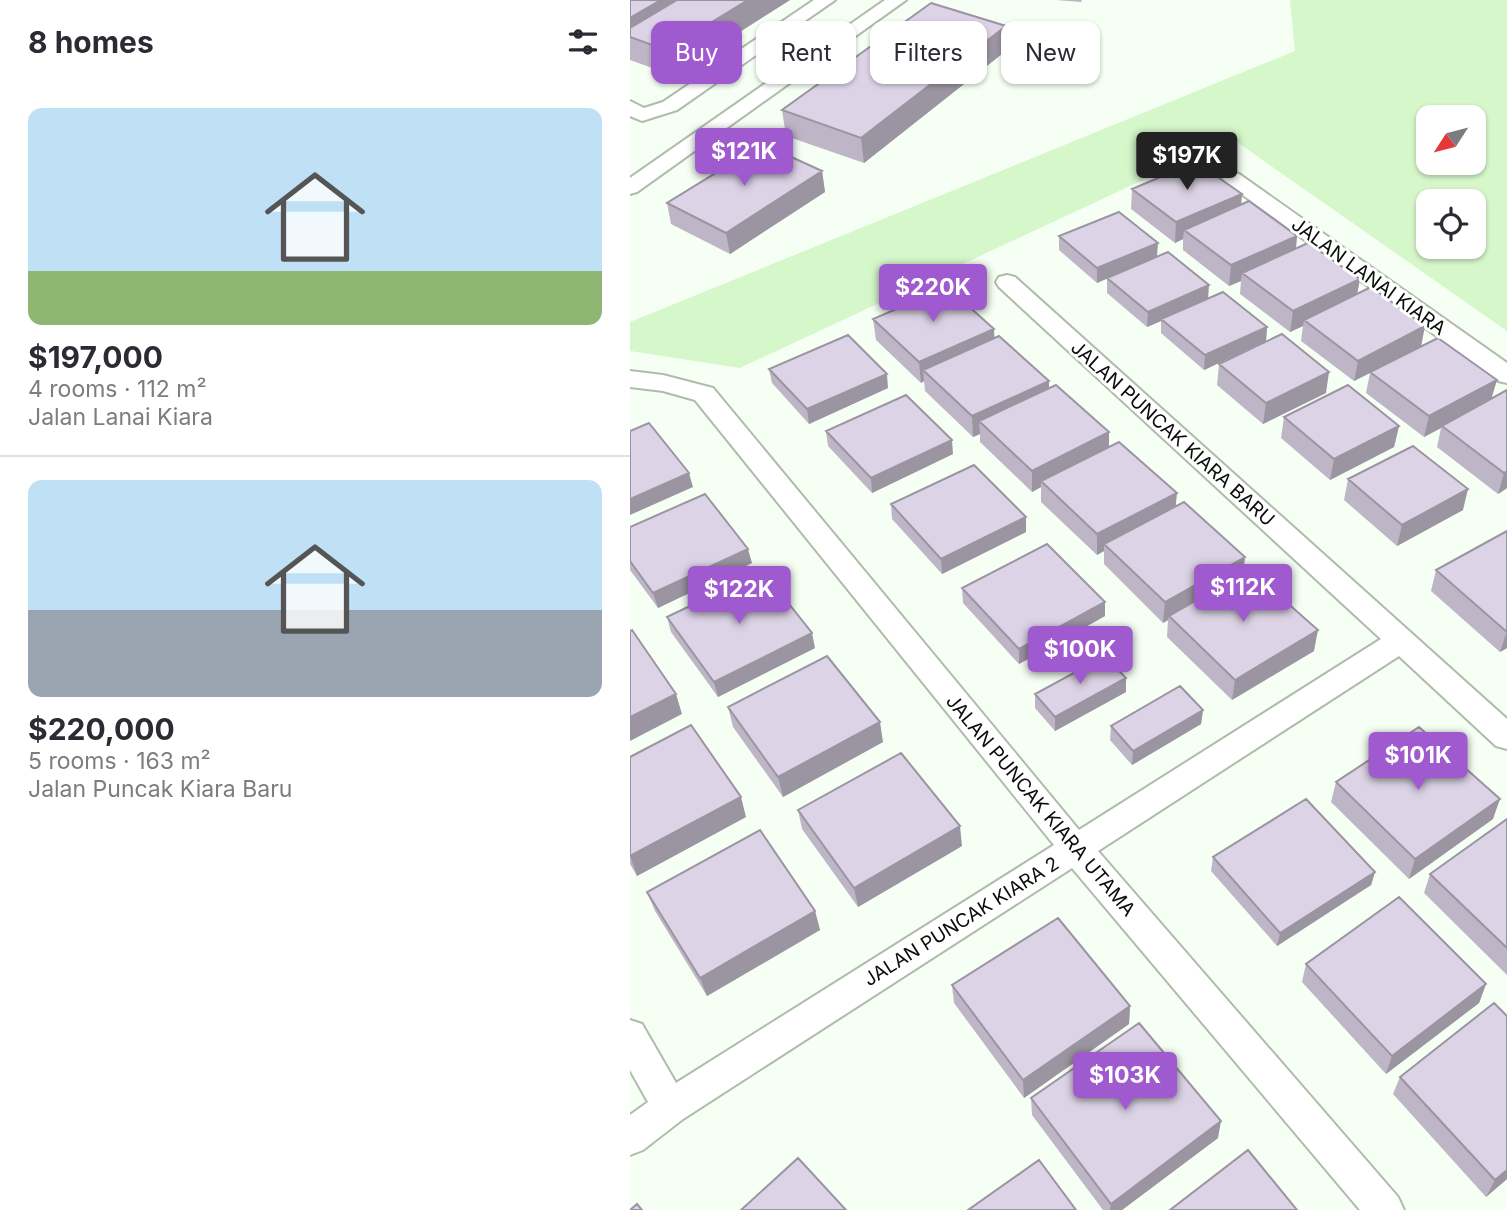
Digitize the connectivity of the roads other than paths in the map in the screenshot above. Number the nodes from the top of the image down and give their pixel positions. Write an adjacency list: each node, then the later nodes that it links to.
1 (827, 0): 3 (street)
2 (897, 0): 5 (street)
3 (636, 111)
4 (1232, 178): 7 (street, JALAN LANAI KIARA)
5 (630, 188)
6 (1007, 282): 9 (street, JALAN PUNCAK KIARA BARU)
7 (1507, 375)
8 (630, 379): 11 (street, JALAN PUNCAK KIARA UTAMA)
9 (1401, 641): 10 (street, JALAN PUNCAK KIARA BARU); 11 (street, JALAN PUNCAK KIARA 2)
10 (1507, 737)
11 (1075, 849): 13 (street, JALAN PUNCAK KIARA 2); 15 (street, JALAN PUNCAK KIARA UTAMA)
12 (630, 1036): 13 (street)
13 (670, 1107): 14 (street, JALAN PUNCAK KIARA 2)
14 (630, 1137)
15 (1385, 1210)

